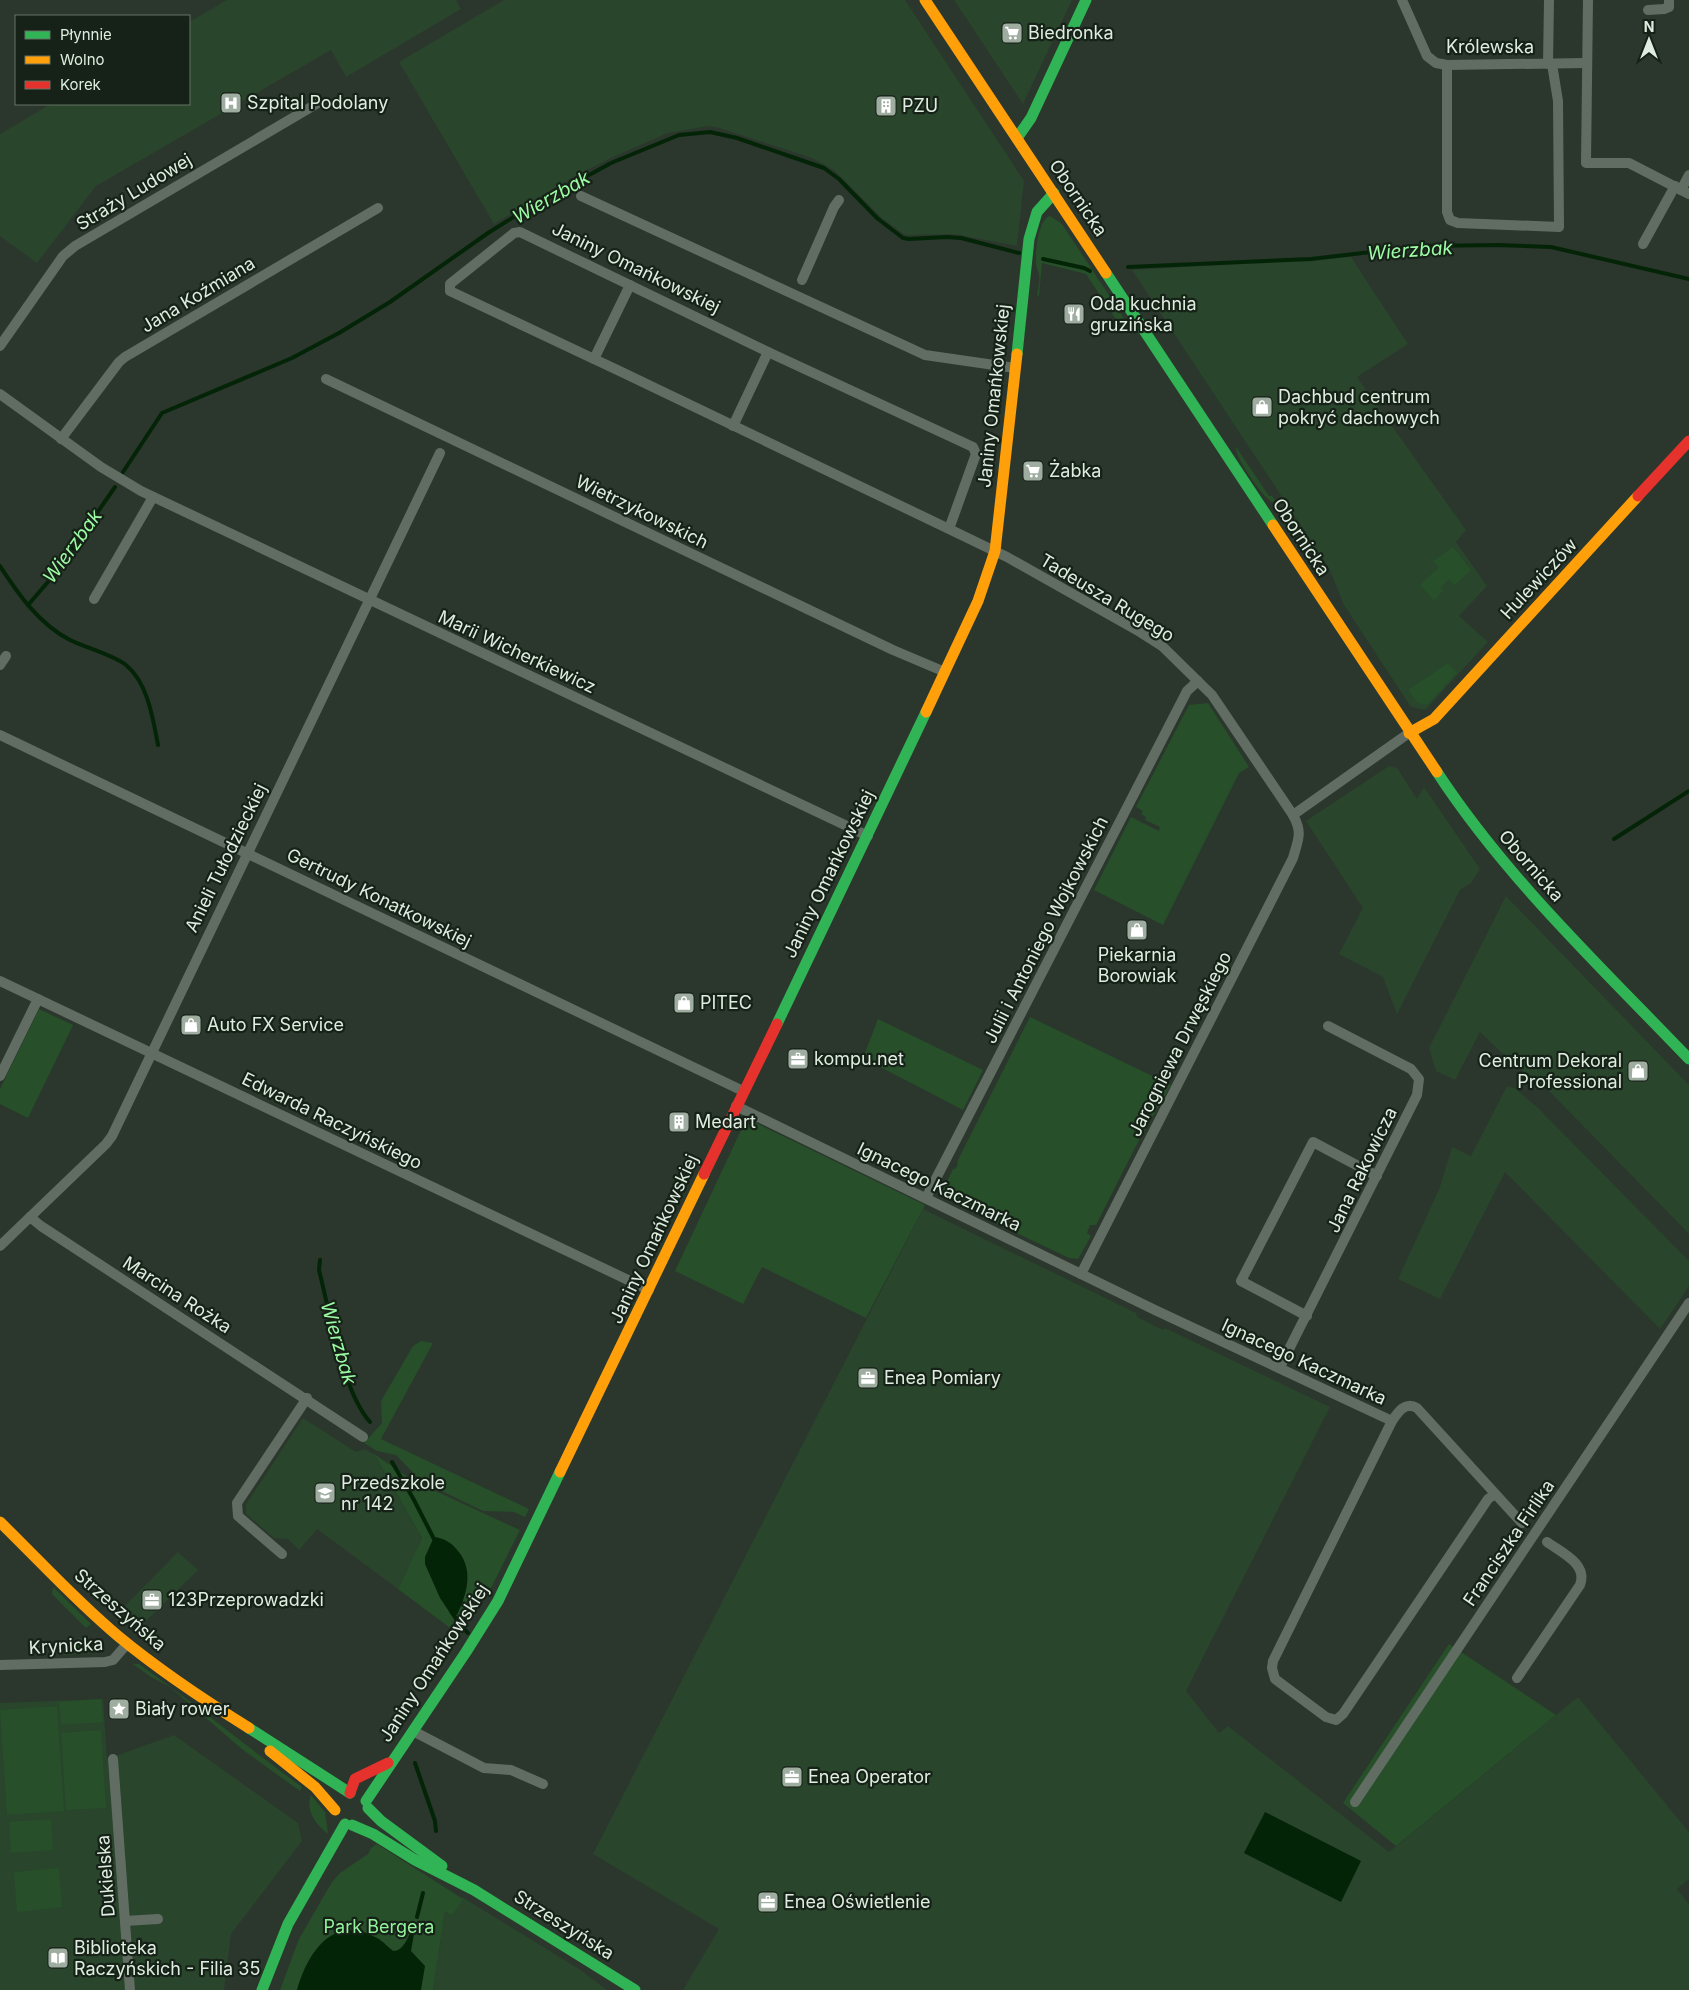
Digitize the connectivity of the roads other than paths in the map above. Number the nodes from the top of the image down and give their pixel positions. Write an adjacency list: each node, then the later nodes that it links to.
1 (925, 0): 12 (street, Obornicka)
2 (1086, 0): 12 (street)
3 (1402, 0): 10 (street, Królewska)
4 (1549, 0): 9 (street)
5 (1588, 0): 8 (street)
6 (1669, 0): 7 (street)
7 (1648, 10)
8 (1586, 63): 9 (street, Królewska); 14 (street)
9 (1550, 64): 10 (street, Królewska); 10 (street)
10 (1447, 65)
11 (318, 103): 22 (street, Straży Ludowej)
12 (1016, 138): 15 (street, Obornicka)
13 (1689, 175): 14 (street)
14 (1681, 190): 19 (street)
15 (1054, 193): 25 (street, Janiny Omańkowskiej); 41 (street, Obornicka)
16 (581, 196): 25 (street)
17 (839, 200): 20 (street)
18 (378, 208): 29 (street, Jana Koźmiana)
19 (1644, 244)
20 (802, 280)
21 (630, 285): 23 (street, Janiny Omańkowskiej); 24 (street); 24 (street, Janiny Omańkowskiej)
22 (0, 346)
23 (768, 352): 28 (street); 33 (street, Janiny Omańkowskiej)
24 (594, 358): 28 (street, Janiny Omańkowskiej)
25 (1015, 368): 34 (street, Janiny Omańkowskiej)
26 (326, 379): 39 (street, Wietrzykowskich)
27 (0, 394): 29 (street, Marii Wicherkiewicz)
28 (733, 426): 33 (street, Janiny Omańkowskiej)
29 (61, 438): 32 (street, Marii Wicherkiewicz)
30 (1689, 441): 41 (street, Hulewiczów)
31 (440, 453): 36 (street, Anieli Tułodzieckiej)
32 (153, 497): 35 (street); 36 (street, Marii Wicherkiewicz)
33 (948, 529): 34 (street, Janiny Omańkowskiej)
34 (995, 551): 39 (street, Janiny Omańkowskiej); 40 (street, Tadeusza Rugego)
35 (94, 599)
36 (368, 599): 45 (street, Marii Wicherkiewicz); 46 (street, Anieli Tułodzieckiej)
37 (6, 656): 38 (street)
38 (0, 665)
39 (945, 672): 45 (street, Janiny Omańkowskiej)
40 (1198, 681): 43 (street, Tadeusza Rugego); 56 (street, Julii i Antoniego Wojkowskich)
41 (1409, 733): 43 (street); 51 (street, Obornicka)
42 (0, 735): 46 (street, Gertrudy Konatkowskiej)
43 (1293, 815): 44 (street, Tadeusza Rugego)
44 (1299, 826): 59 (street, Jarogniewa Drwęskiego)
45 (868, 836): 53 (street, Janiny Omańkowskiej)
46 (247, 853): 50 (street, Anieli Tułodzieckiej); 53 (street, Gertrudy Konatkowskiej)
47 (0, 981): 48 (street, Edwarda Raczyńskiego)
48 (38, 999): 50 (street, Edwarda Raczyńskiego); 52 (street)
49 (1328, 1026): 55 (street, Jana Rakowicza)
50 (151, 1052): 57 (street, Anieli Tułodzieckiej); 60 (street, Edwarda Raczyńskiego)
51 (1689, 1059)
52 (0, 1076)
53 (743, 1091): 54 (street, Janiny Omańkowskiej)
54 (736, 1106): 56 (street, Ignacego Kaczmarka); 60 (street, Janiny Omańkowskiej)
55 (1377, 1176): 62 (street, Jana Rakowicza); 62 (street)
56 (926, 1198): 59 (street, Ignacego Kaczmarka)
57 (30, 1217): 58 (street, Anieli Tułodzieckiej); 64 (street, Marcina Rożka)
58 (0, 1246)
59 (1081, 1274): 63 (street, Ignacego Kaczmarka)
60 (649, 1290): 76 (street, Janiny Omańkowskiej)
61 (1689, 1302): 81 (street, Franciszka Firlika)
62 (1307, 1316): 63 (street, Jana Rakowicza)
63 (1280, 1367): 65 (street, Ignacego Kaczmarka)
64 (307, 1398): 66 (street, Marcina Rożka); 71 (street)
65 (1392, 1422): 67 (street, Franciszka Firlika); 67 (street, Ignacego Kaczmarka)
66 (364, 1437)
67 (1495, 1494): 69 (street, Franciszka Firlika)
68 (0, 1522): 72 (street, Strzeszyńska)
69 (1522, 1523)
70 (1548, 1542): 74 (street, Franciszka Firlika)
71 (282, 1554)
72 (127, 1644): 73 (street, Krynicka); 75 (street, Strzeszyńska)
73 (0, 1665)
74 (1517, 1678)
75 (225, 1714): 80 (street, Strzeszyńska); 83 (street, Strzeszyńska)
76 (413, 1731): 78 (street, Janiny Omańkowskiej); 79 (street)
77 (113, 1759): 87 (street, Dukielska)
78 (389, 1763): 80 (street, Janiny Omańkowskiej); 82 (street, Janiny Omańkowskiej)
79 (543, 1784)
80 (350, 1793): 82 (street); 83 (street)
81 (1355, 1802)
82 (367, 1804): 84 (street); 85 (street, Strzeszyńska)
83 (335, 1810): 84 (street)
84 (348, 1825): 85 (street, Strzeszyńska); 89 (street)
85 (474, 1890): 90 (street, Strzeszyńska)
86 (158, 1918): 87 (street)
87 (125, 1921): 88 (street, Dukielska)
88 (130, 1990)
89 (262, 1990)
90 (636, 1990)

